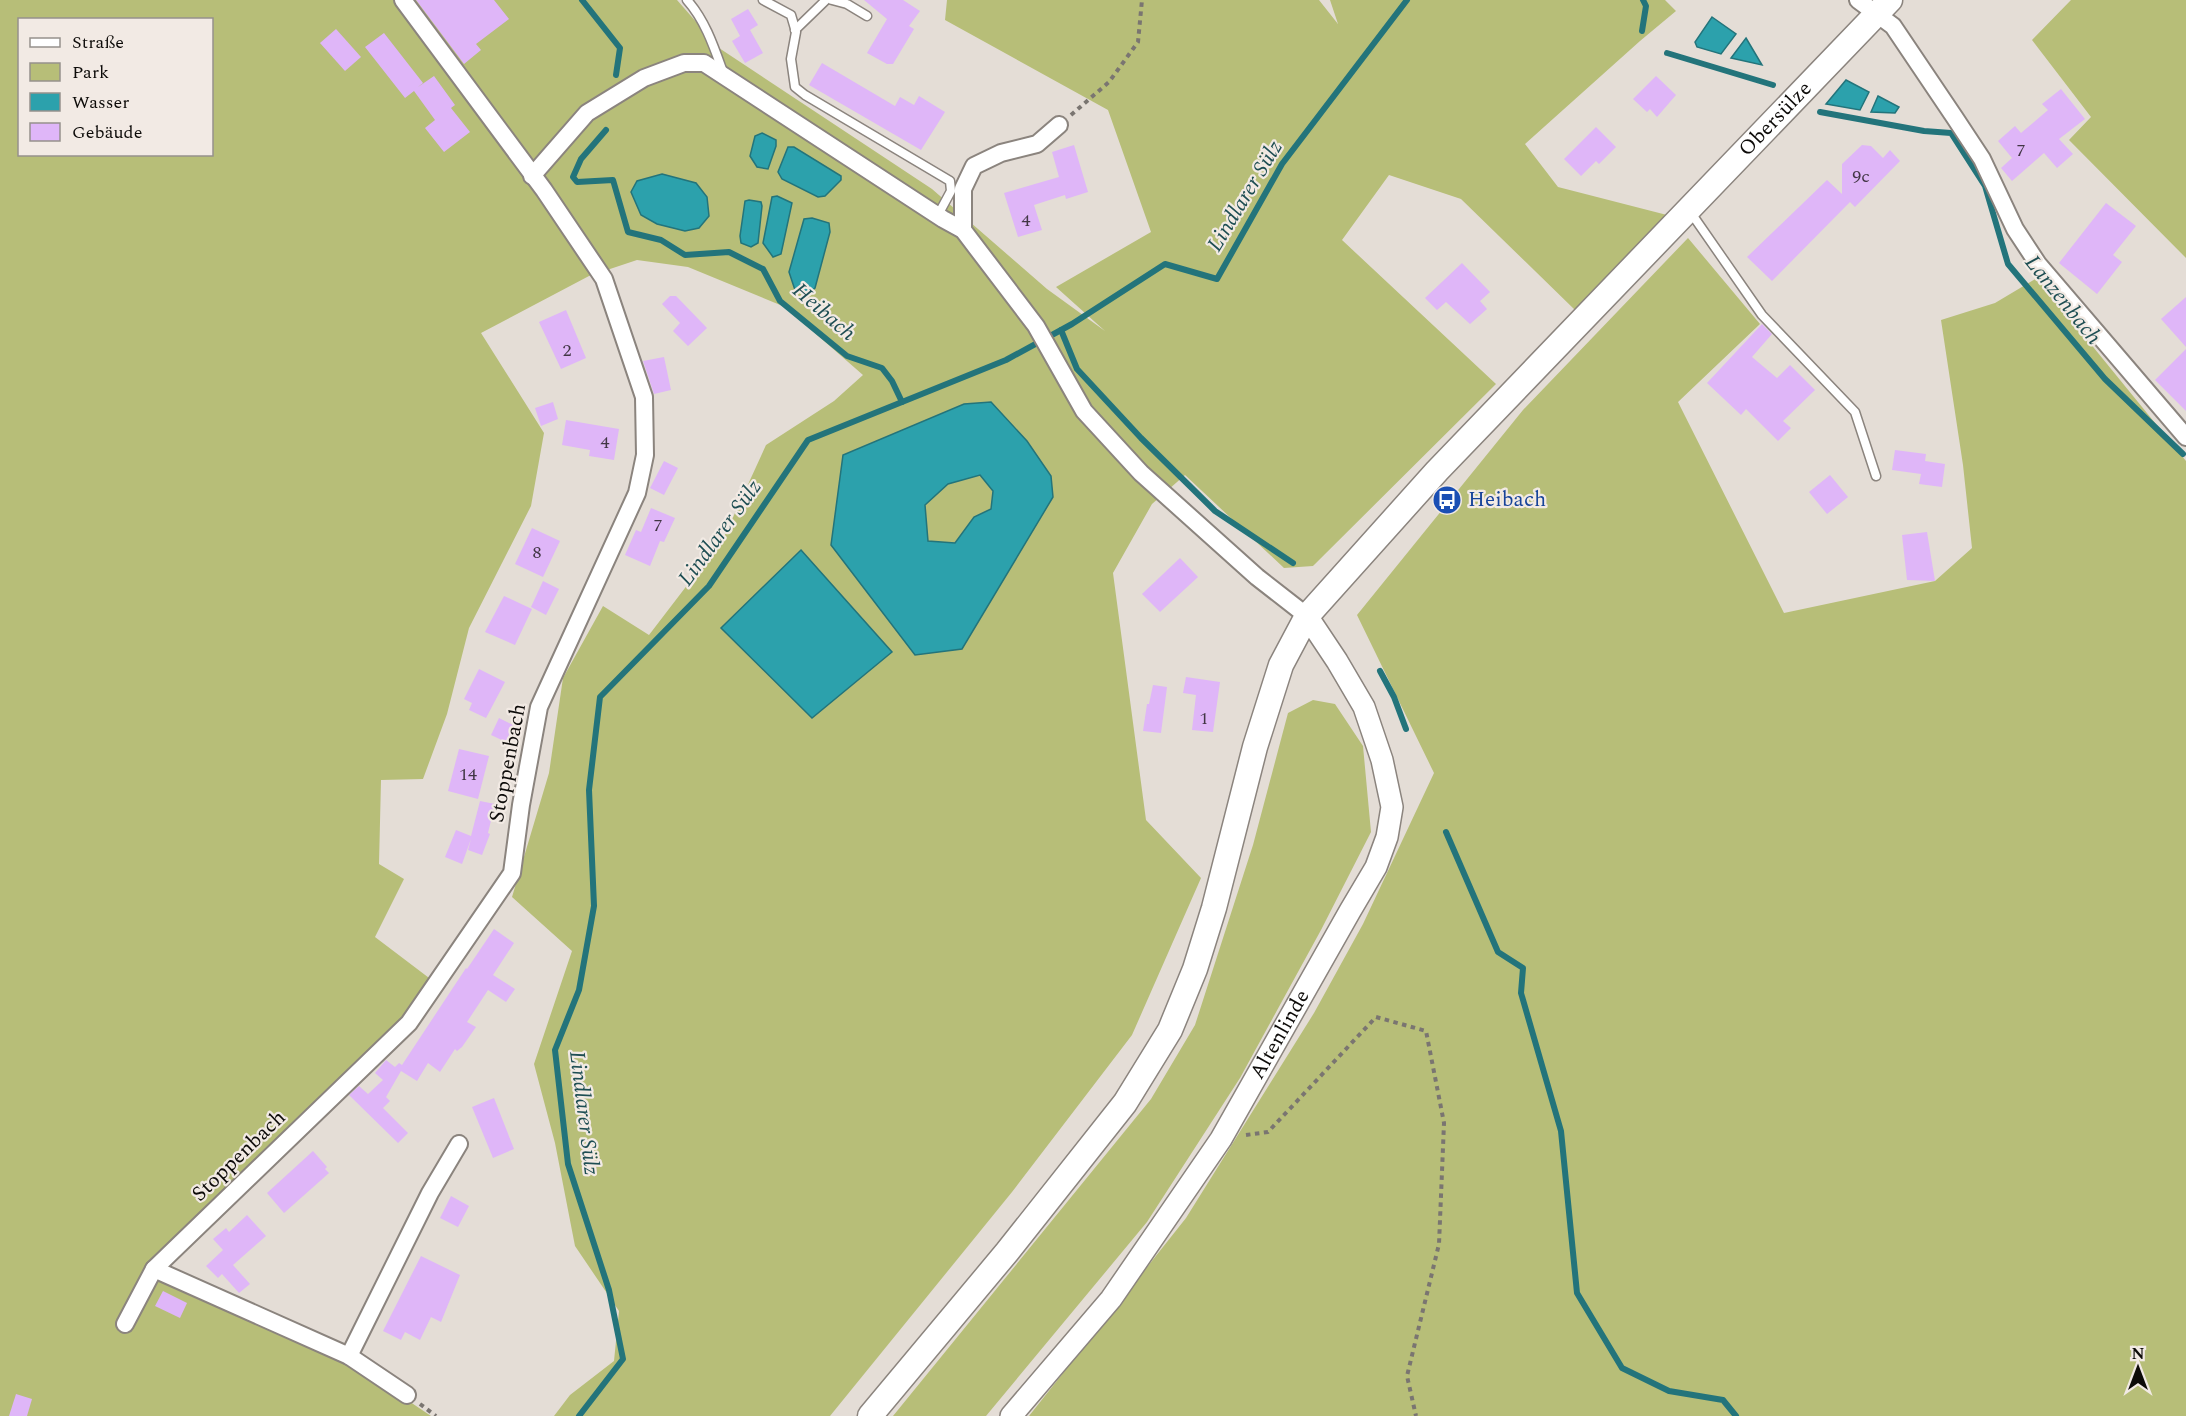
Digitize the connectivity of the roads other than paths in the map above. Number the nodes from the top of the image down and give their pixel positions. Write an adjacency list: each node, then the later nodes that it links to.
1 (403, 0): 11 (street)
2 (687, 0): 9 (lane)
3 (763, 0): 8 (lane)
4 (826, 0): 8 (lane)
5 (832, 0): 7 (lane)
6 (1875, 4): 13 (main road, Obersülze); 15 (street)
7 (867, 16)
8 (795, 30): 12 (lane)
9 (724, 76): 11 (street); 12 (street)
10 (1059, 125): 14 (street)
11 (532, 176): 19 (street, Stoppenbach)
12 (938, 215): 14 (street)
13 (1681, 216): 16 (lane); 17 (main road, Obersülze)
14 (963, 230): 17 (street)
15 (2186, 437)
16 (1876, 476)
17 (1307, 616): 23 (main road, Obersülze); 24 (street, Altenlinde)
18 (459, 1144): 21 (street)
19 (154, 1269): 20 (street, Stoppenbach); 21 (street)
20 (125, 1324)
21 (349, 1356): 22 (street)
22 (407, 1395)
23 (870, 1416)
24 (1011, 1416)

